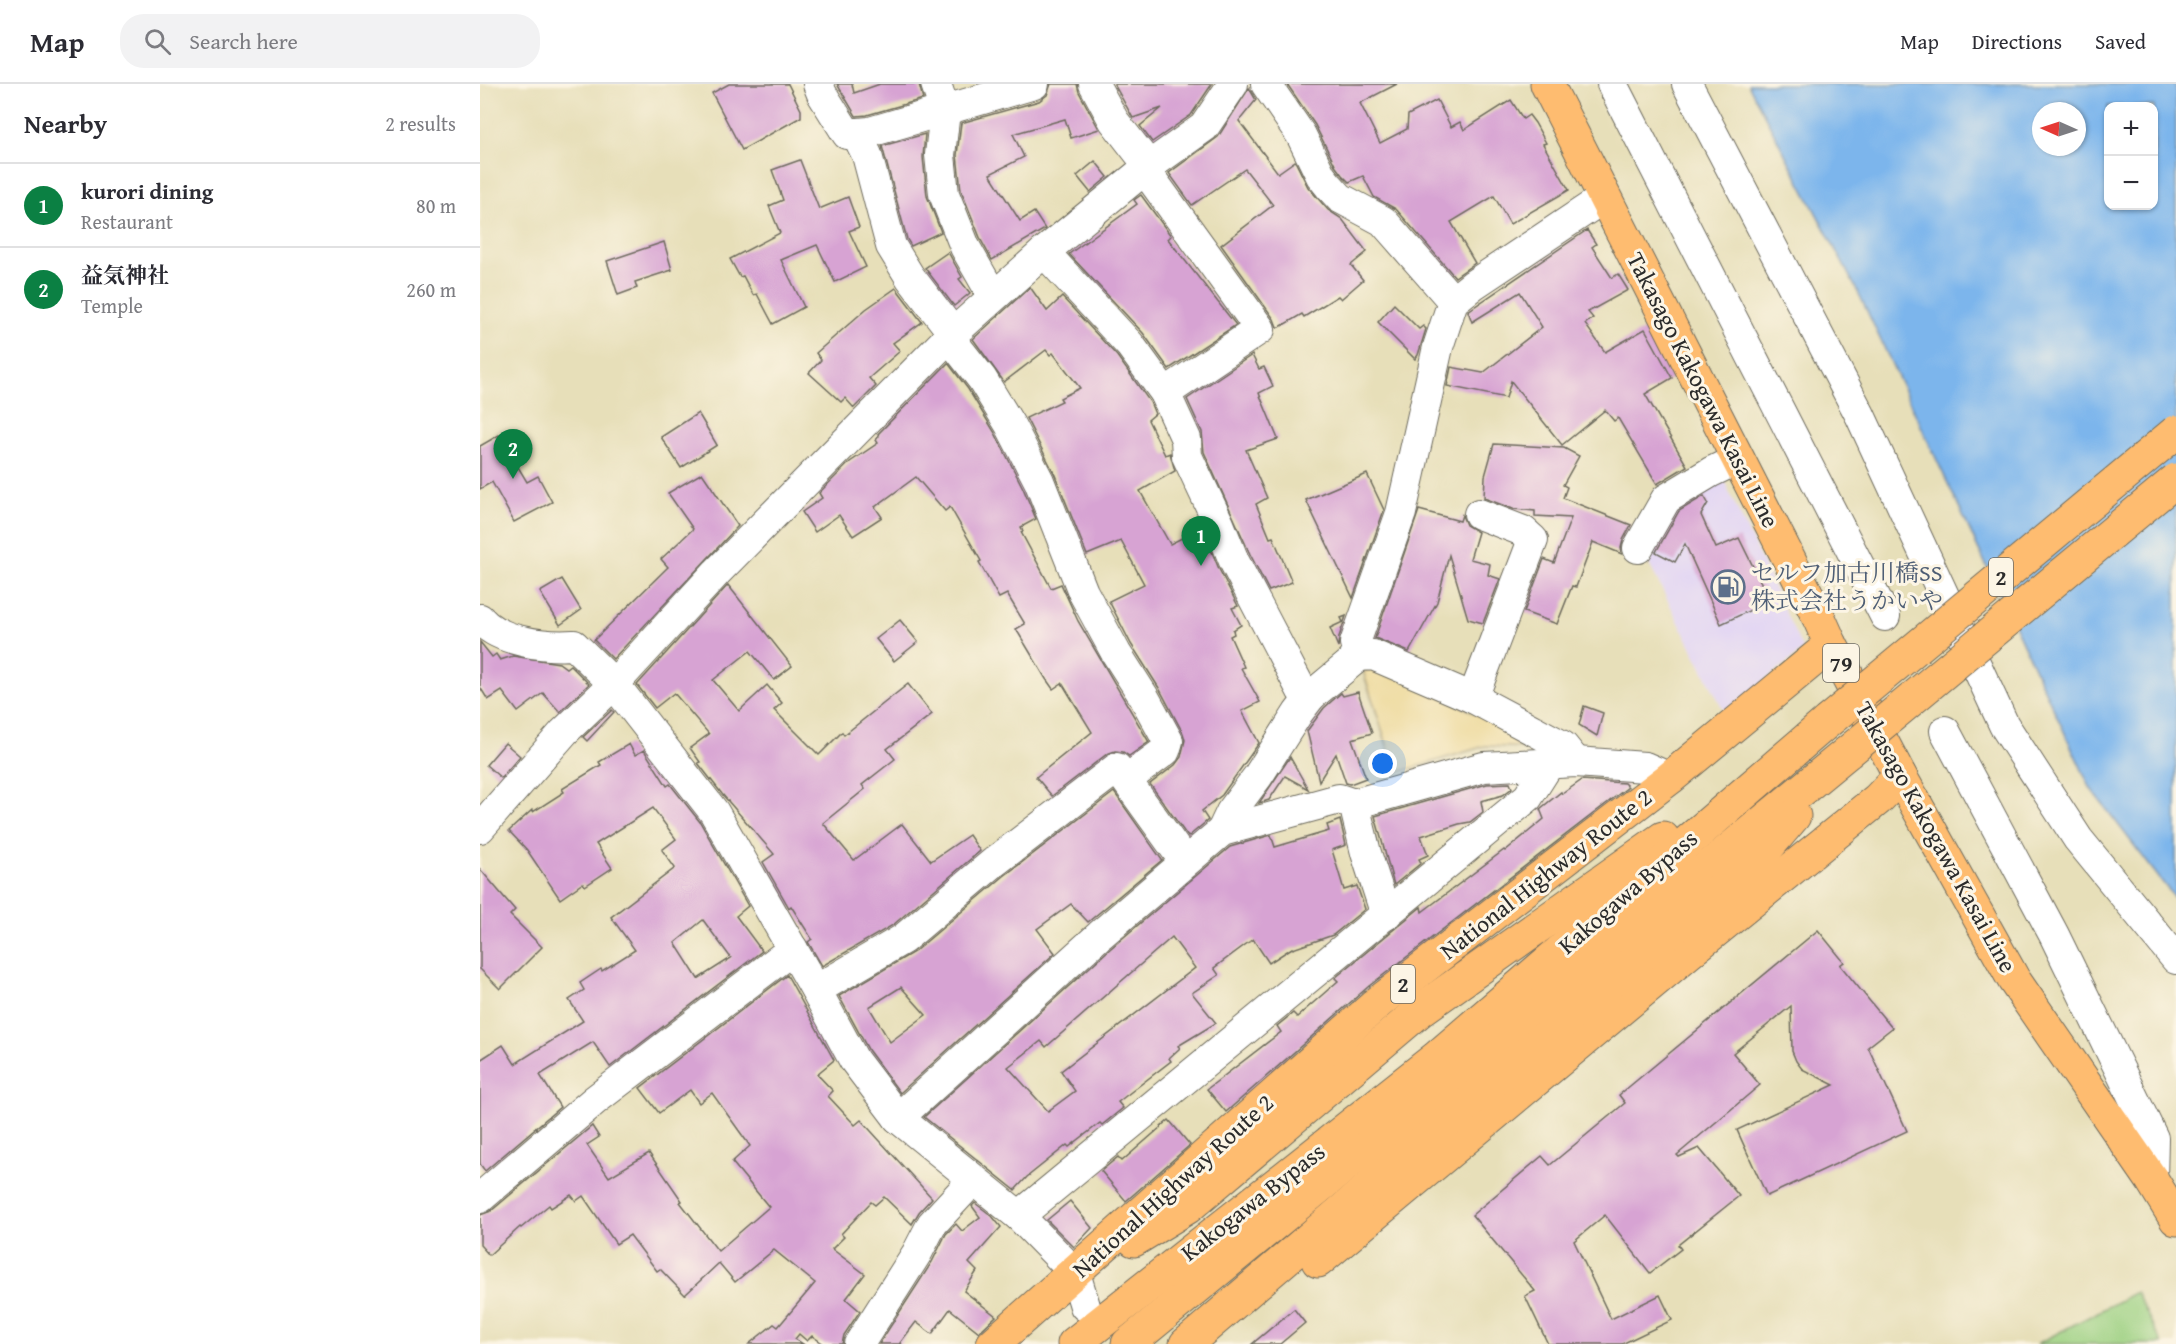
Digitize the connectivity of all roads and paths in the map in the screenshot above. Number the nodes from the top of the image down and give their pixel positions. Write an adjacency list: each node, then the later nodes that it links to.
1 (818, 84): 10 (street)
2 (1034, 84): 9 (street)
3 (1094, 84): 11 (street)
4 (1233, 84): 11 (street)
5 (1266, 84): 15 (street)
6 (1547, 84): 12 (main road, Takasago Kakogawa Kasai Line / 79)
7 (1612, 84): 23 (street)
8 (1687, 84): 43 (street)
9 (941, 98): 10 (street); 14 (street)
10 (856, 133): 16 (street)
11 (1147, 168): 13 (street); 17 (street)
12 (1605, 197): 15 (street); 19 (main road, Takasago Kakogawa Kasai Line / 79)
13 (1044, 252): 14 (street); 17 (street)
14 (993, 296): 16 (street)
15 (1453, 301): 26 (street)
16 (951, 335): 27 (street); 40 (street)
17 (1165, 393): 28 (street)
18 (2176, 432): 30 (main road, Kakogawa Bypass / 2, bridge)
19 (1738, 459): 22 (street); 25 (main road, Takasago Kakogawa Kasai Line / 79)
20 (2176, 480): 32 (main road, Kakogawa Bypass / 2, bridge)
21 (1479, 514): 29 (street)
22 (1638, 548)
23 (1885, 616)
24 (480, 619): 27 (street)
25 (1831, 645): 35 (main road, Takasago Kakogawa Kasai Line / 79); 36 (main road, National Highway Route 2 / 2)
26 (1359, 656): 28 (street); 29 (street)
27 (614, 684): 38 (street); 42 (street)
28 (1311, 696): 39 (street)
29 (1473, 698): 33 (street)
30 (1827, 722): 51 (main road); 55 (main road, Kakogawa Bypass / 2)
31 (1945, 731): 46 (street)
32 (1848, 752): 56 (main road, Kakogawa Bypass / 2); 57 (main road)
33 (1563, 763): 36 (street); 37 (street); 41 (street)
34 (1117, 768): 44 (street)
35 (1900, 776): 46 (main road, Takasago Kakogawa Kasai Line / 79); 58 (main road)
36 (1670, 778): 51 (main road, National Highway Route 2 / 2)
37 (1354, 804): 39 (street); 41 (street)
38 (480, 828)
39 (1222, 831): 40 (street)
40 (1185, 861): 45 (street)
41 (1386, 915): 49 (street)
42 (793, 949): 44 (street); 48 (street)
43 (2176, 959)
44 (816, 990): 45 (street)
45 (898, 1118): 47 (street)
46 (2152, 1179): 50 (main road, Takasago Kakogawa Kasai Line / 79)
47 (973, 1180): 49 (street); 53 (street)
48 (480, 1198)
49 (1019, 1216): 51 (street)
50 (2176, 1219)
51 (1075, 1273): 52 (street); 54 (main road, National Highway Route 2 / 2)
52 (1085, 1306)
53 (859, 1344)
54 (993, 1344)
55 (1074, 1344)
56 (1128, 1344)
57 (1186, 1344)
58 (1218, 1344)

